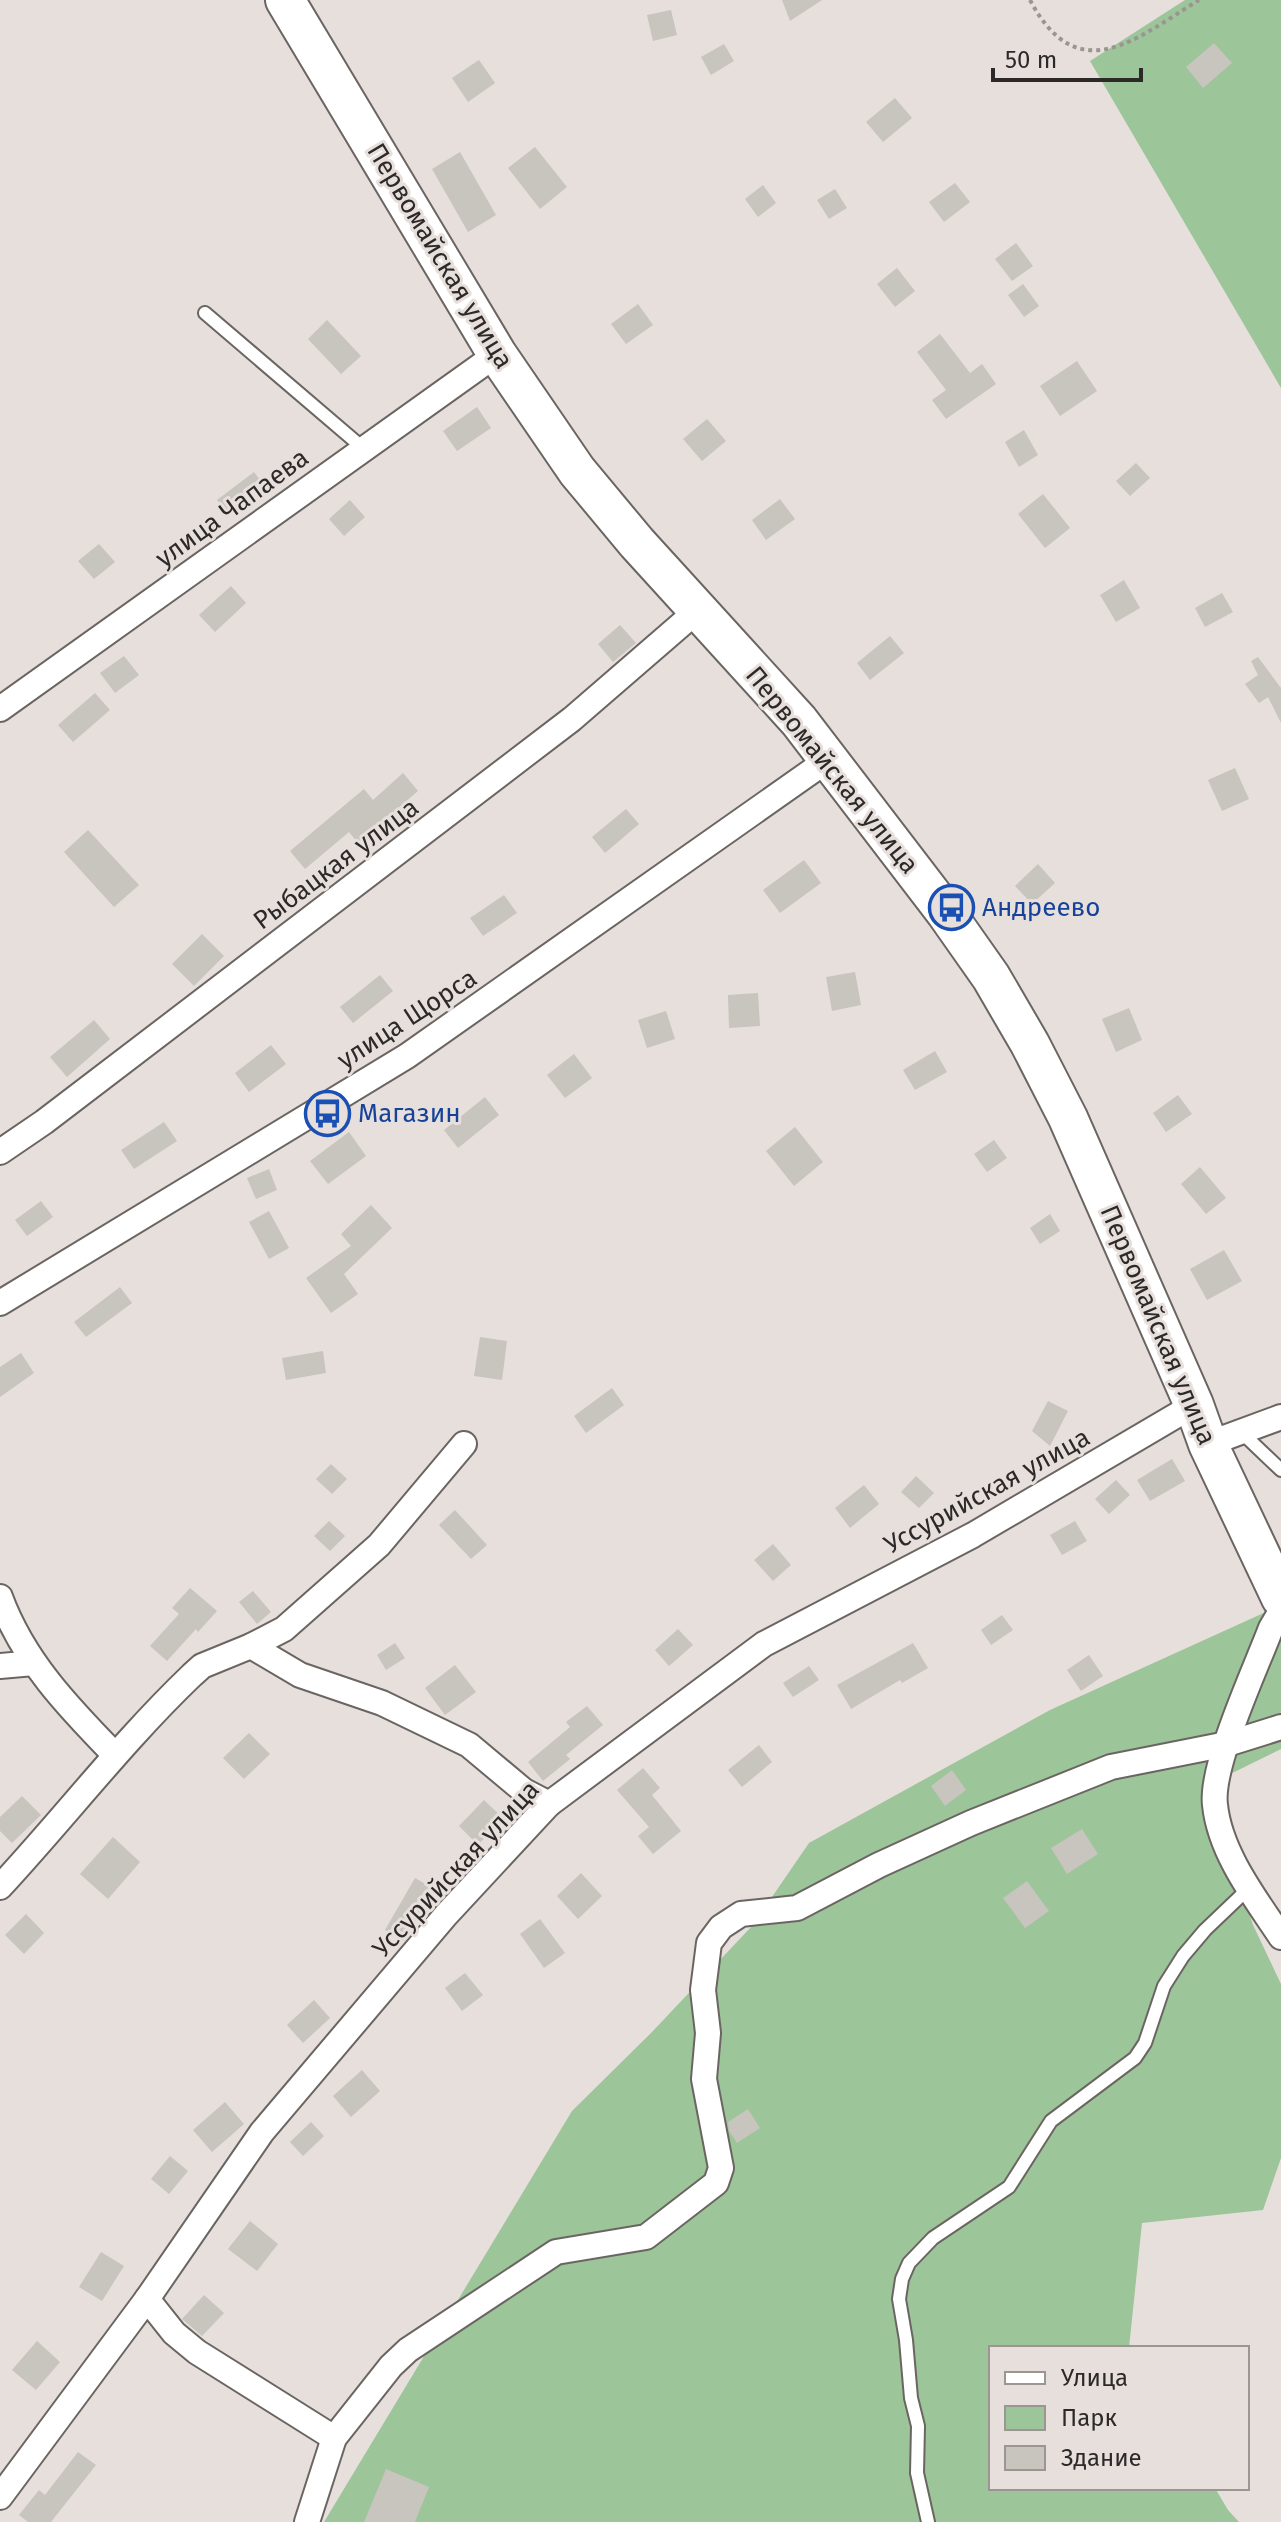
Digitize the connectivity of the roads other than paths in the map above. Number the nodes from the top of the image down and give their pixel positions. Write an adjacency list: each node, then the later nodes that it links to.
1 (285, 0): 3 (main road, Первомайская улица)
2 (205, 313): 4 (lane)
3 (497, 354): 4 (street, улица Чапаева); 5 (main road, Первомайская улица)
4 (363, 448): 6 (street, улица Чапаева)
5 (698, 610): 7 (main road, Первомайская улица); 8 (street, Рыбацкая улица)
6 (0, 709)
7 (829, 759): 9 (street, улица Щорса); 10 (main road, Первомайская улица)
8 (0, 1152)
9 (0, 1303)
10 (1194, 1405): 12 (main road, Первомайская улица); 24 (street, Уссурийская улица)
11 (1281, 1417): 12 (street)
12 (1224, 1437): 14 (lane); 16 (main road, Первомайская улица)
13 (464, 1444): 17 (street)
14 (1281, 1470)
15 (0, 1597): 19 (street)
16 (1278, 1613): 18 (street); 22 (street)
17 (251, 1646): 23 (street); 24 (street)
18 (1281, 1656)
19 (34, 1663): 20 (street); 23 (street)
20 (0, 1666)
21 (1281, 1727): 22 (street)
22 (1227, 1744): 26 (street); 29 (street)
23 (115, 1755): 25 (street)
24 (549, 1804): 28 (street, Уссурийская улица)
25 (0, 1887)
26 (1249, 1888): 27 (street); 32 (lane)
27 (1281, 1937)
28 (147, 2299): 29 (street); 30 (street, Уссурийская улица)
29 (334, 2438): 31 (street)
30 (0, 2497)
31 (307, 2522)
32 (928, 2522)

